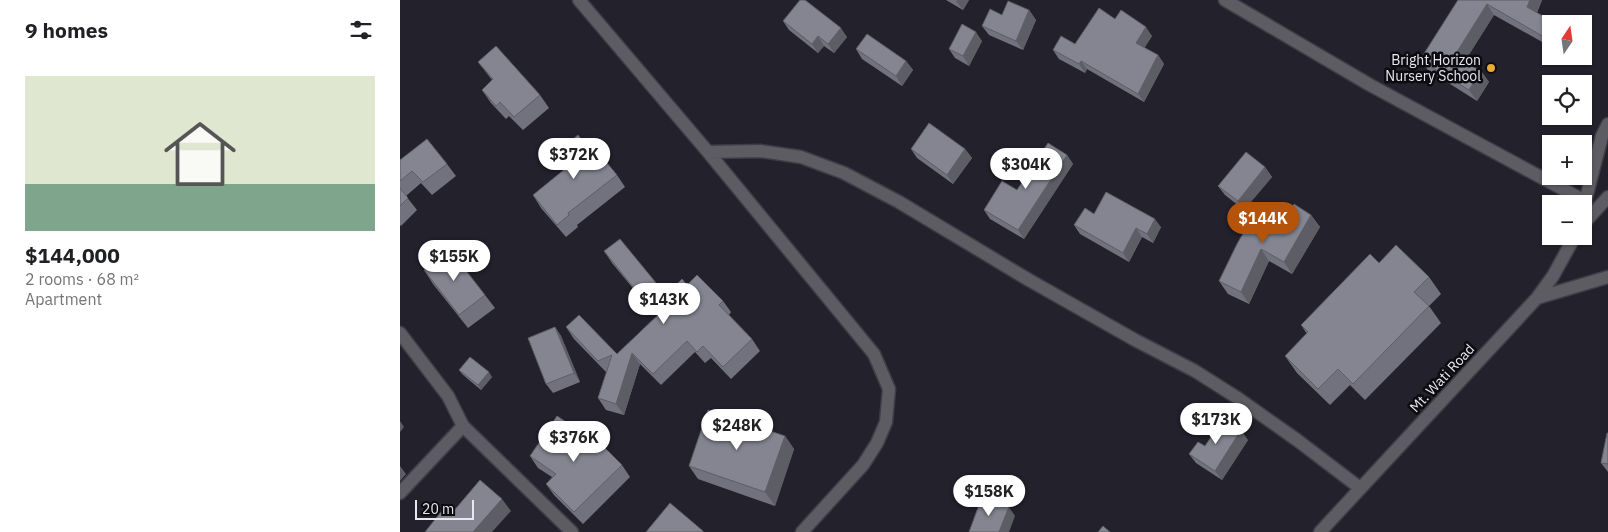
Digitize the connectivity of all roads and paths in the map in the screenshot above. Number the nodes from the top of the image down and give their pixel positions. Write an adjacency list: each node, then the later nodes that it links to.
1 (579, 0): 4 (street)
2 (1225, 0): 5 (street)
3 (1608, 124): 6 (street)
4 (708, 152): 14 (street); 17 (street)
5 (1569, 195)
6 (1586, 195)
7 (1608, 197): 8 (street)
8 (1592, 214)
9 (1570, 245): 11 (street, Mt. Wati Road)
10 (1608, 277): 11 (street)
11 (1537, 298): 14 (street, Mt. Wati Road)
12 (400, 333): 13 (street)
13 (463, 426): 15 (street); 16 (street)
14 (1360, 488): 18 (street, Mt. Wati Road)
15 (400, 493)
16 (572, 532)
17 (802, 532)
18 (1320, 532)

